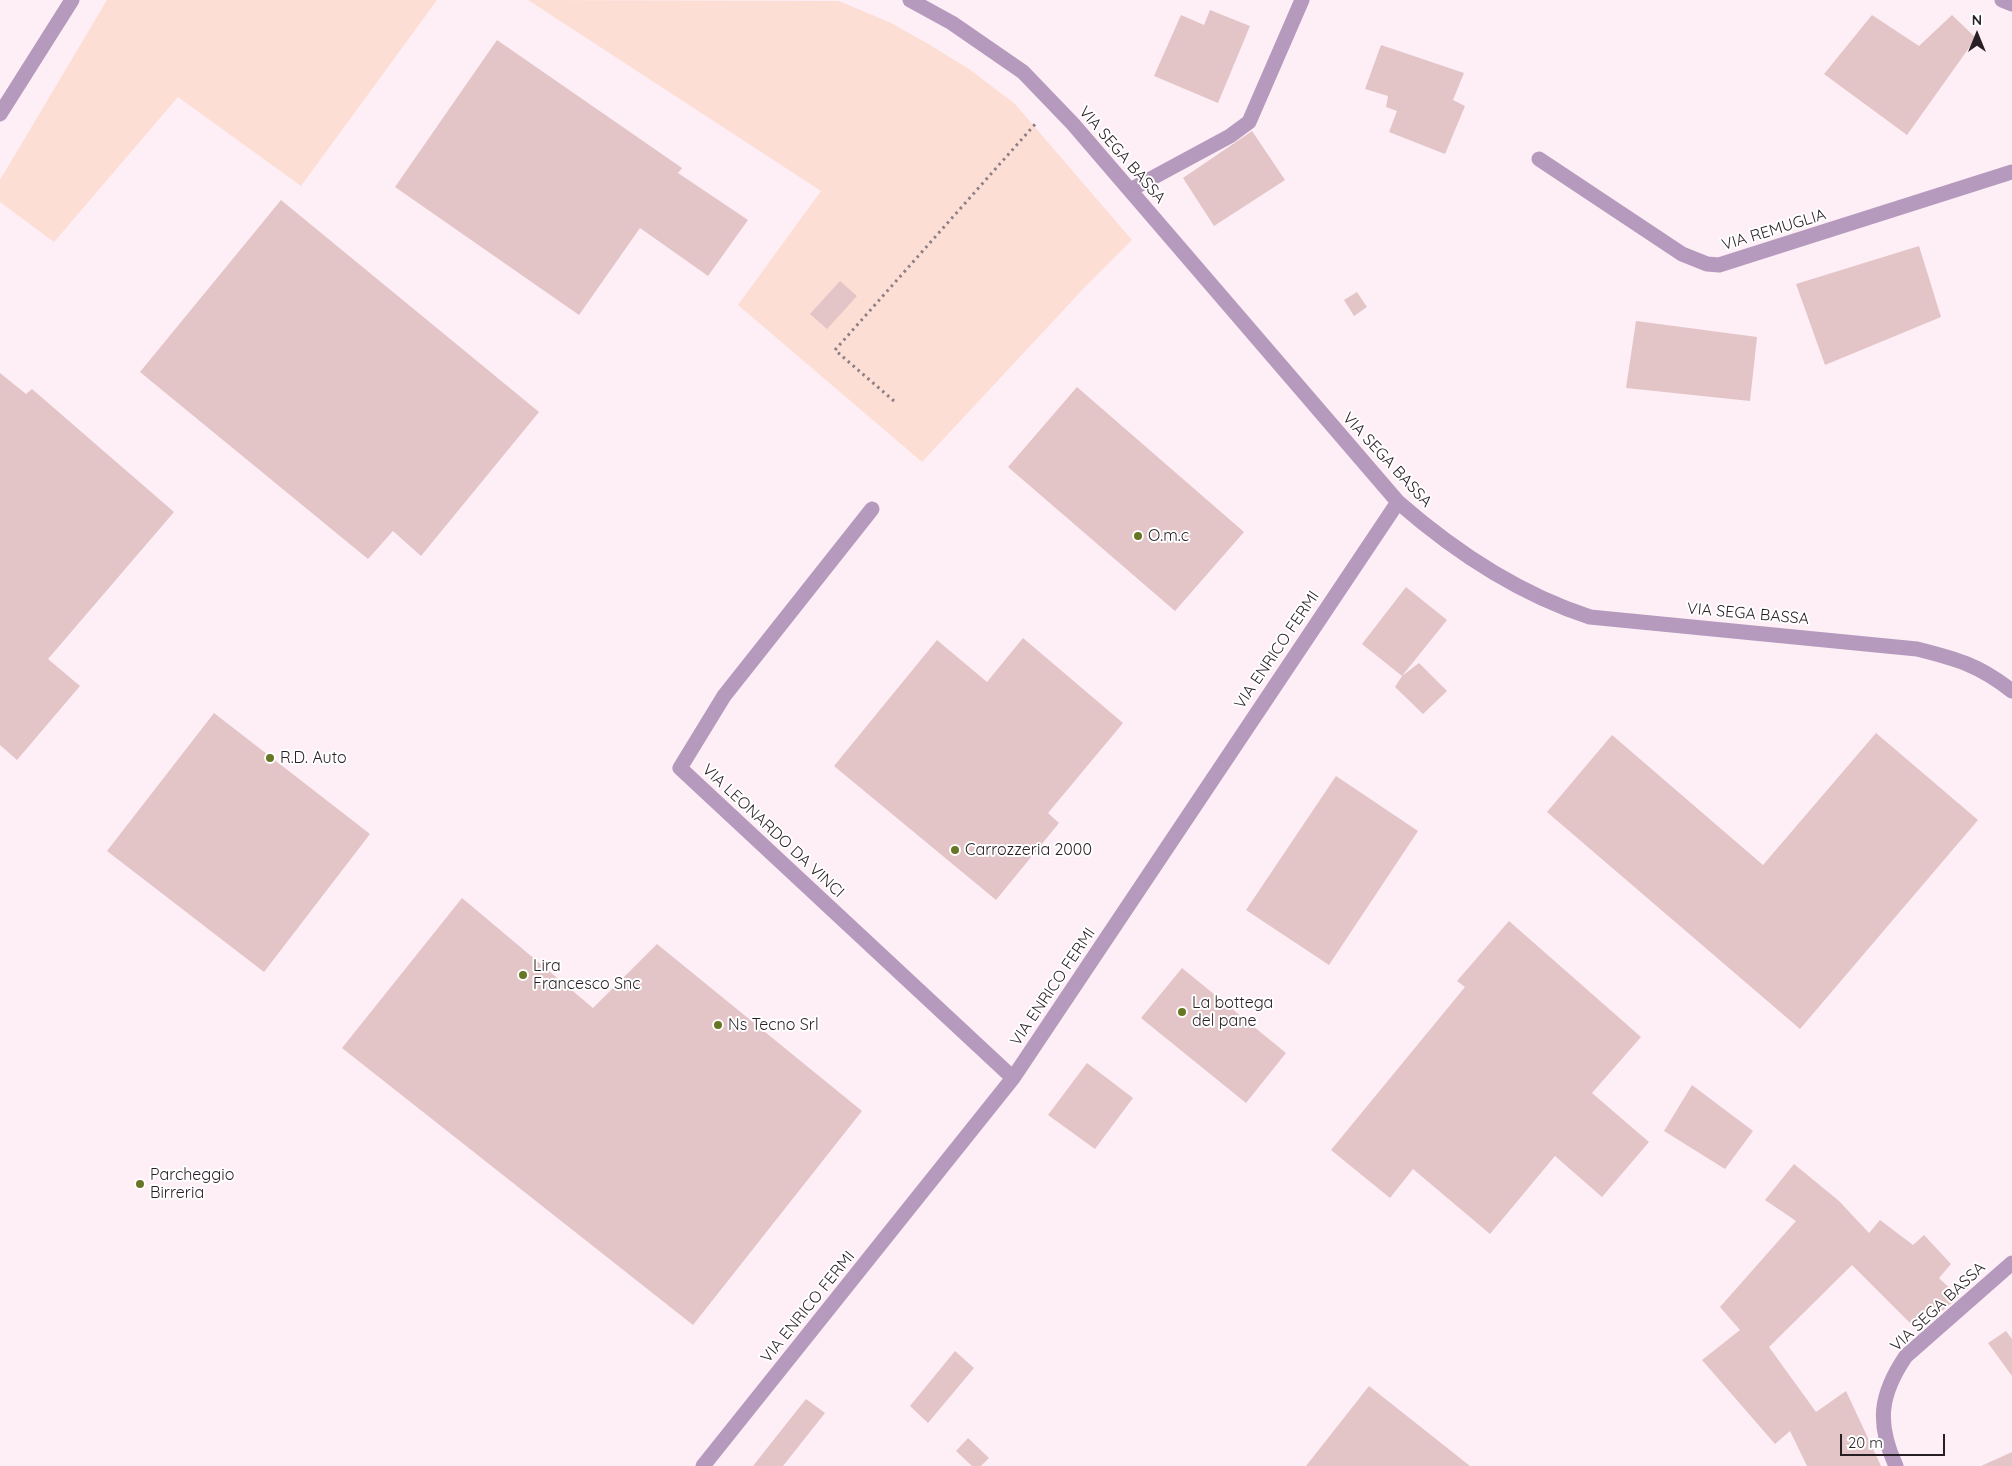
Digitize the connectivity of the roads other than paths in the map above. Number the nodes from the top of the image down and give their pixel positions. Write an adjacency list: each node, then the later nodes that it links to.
1 (72, 0): 6 (street)
2 (910, 0): 9 (street, VIA SEGA BASSA)
3 (1302, 0): 9 (street)
4 (2002, 0): 5 (street)
5 (2012, 4)
6 (0, 114)
7 (1538, 159): 8 (street, VIA REMUGLIA)
8 (2012, 172)
9 (1130, 190): 10 (street, VIA SEGA BASSA)
10 (1398, 502): 12 (street, VIA SEGA BASSA); 13 (street, VIA ENRICO FERMI)
11 (872, 509): 13 (street, VIA LEONARDO DA VINCI)
12 (2012, 691)
13 (1013, 1078): 15 (street, VIA ENRICO FERMI)
14 (2012, 1263): 16 (street, VIA SEGA BASSA)
15 (703, 1466)
16 (1896, 1466)

